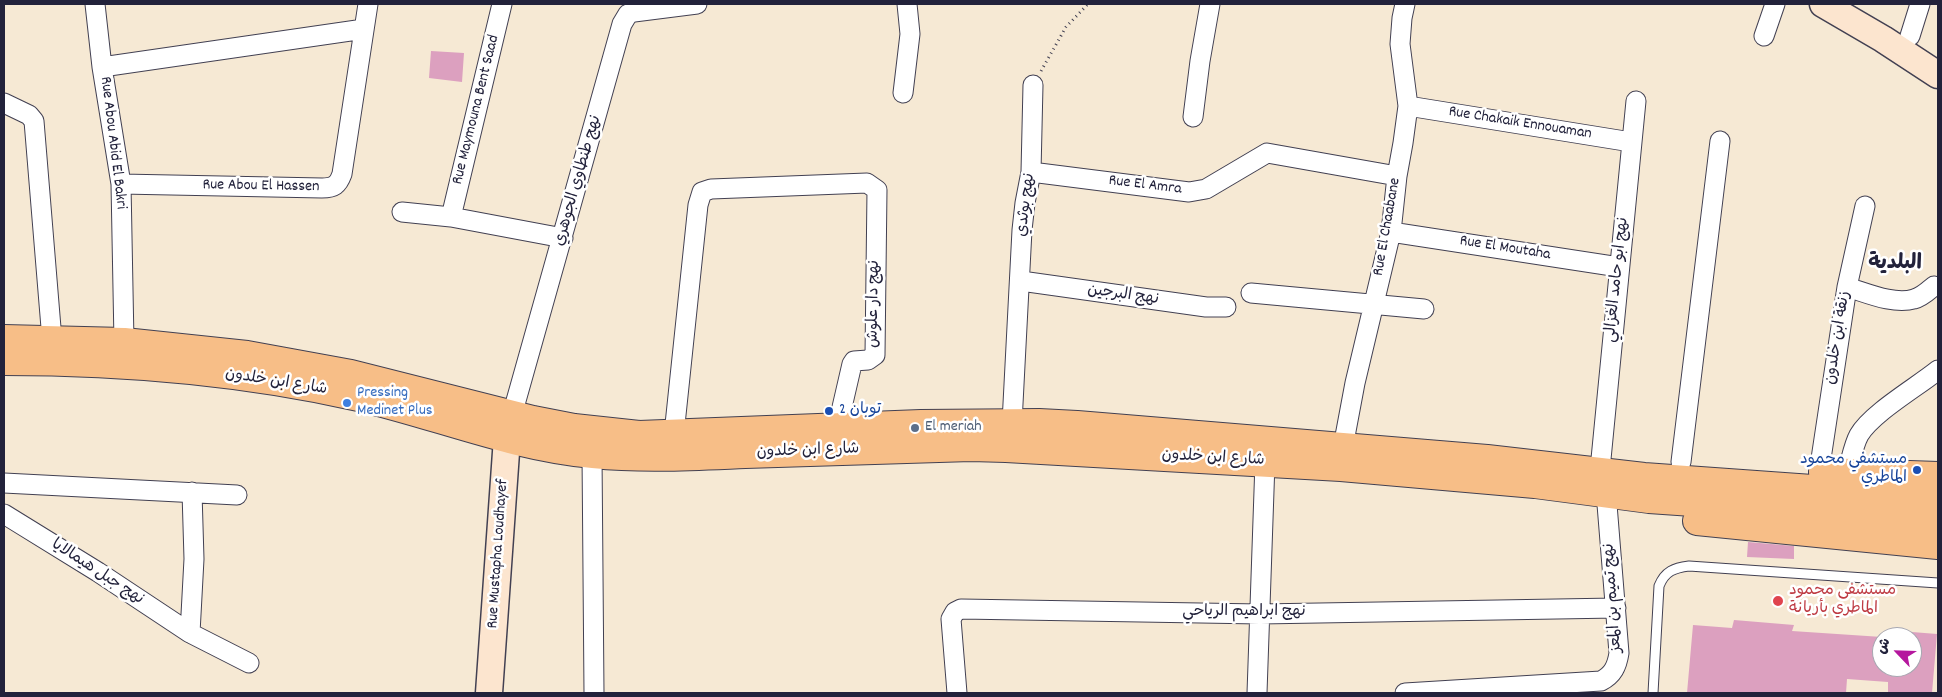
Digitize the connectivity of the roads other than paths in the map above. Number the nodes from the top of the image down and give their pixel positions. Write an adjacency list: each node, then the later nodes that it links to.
1 (95, 4): 16 (street, Rue Abou Abid El Bakri)
2 (368, 4): 12 (street, Rue Abou El Hassen)
3 (502, 4): 31 (street, Rue Maymouna Bent Saad)
4 (697, 4): 33 (street, نهج طنطاوي الجوهري)
5 (908, 4): 19 (street)
6 (1210, 4): 23 (street)
7 (1405, 4): 22 (street, Rue El Chaabane)
8 (1775, 4): 13 (street)
9 (1823, 4): 17 (street)
10 (1859, 4): 14 (street)
11 (1920, 4): 14 (street)
12 (364, 29): 16 (street); 28 (street, Rue Abou El Hassen)
13 (1764, 36)
14 (1910, 36): 15 (street)
15 (1938, 54)
16 (102, 67): 28 (street, Rue Abou Abid El Bakri)
17 (1938, 75)
18 (1033, 85): 26 (street, نهج بوثدي)
19 (903, 93)
20 (1636, 101): 25 (street, نهج ابو حامد الغزالي)
21 (4, 103): 43 (street)
22 (1408, 106): 25 (street, Rue Chakaik Ennouaman); 27 (street, Rue El Chaabane)
23 (1193, 117)
24 (1720, 141): 55 (street)
25 (1631, 142): 34 (street, نهج ابو حامد الغزالي)
26 (1031, 172): 27 (street, Rue El Amra); 35 (street, نهج بوثدي)
27 (1397, 176): 32 (street, Rue El Chaabane)
28 (120, 184): 44 (street, Rue Abou Abid El Bakri)
29 (1865, 206): 37 (street, زنقة ابن خلدون)
30 (402, 212): 31 (street)
31 (451, 217): 33 (street)
32 (1391, 232): 34 (street, Rue El Moutaha); 39 (street, Rue El Chaabane)
33 (563, 238): 48 (street, نهج طنطاوي الجوهري)
34 (1619, 267): 53 (street, نهج ابو حامد الغزالي)
35 (1021, 282): 40 (street, نهج البرجين); 47 (street, نهج بوثدي)
36 (1934, 286): 37 (street)
37 (1847, 288): 57 (street, زنقة ابن خلدون)
38 (1251, 293): 39 (street)
39 (1373, 304): 41 (street); 51 (street, Rue El Chaabane)
40 (1226, 307)
41 (1424, 310)
42 (4, 339): 43 (highway, شارع ابن خلدون)
43 (52, 340): 44 (highway, شارع ابن خلدون)
44 (124, 342): 48 (highway, شارع ابن خلدون)
45 (4, 360): 48 (highway, شارع ابن خلدون)
46 (1938, 370): 58 (street)
47 (1012, 423): 49 (highway, شارع ابن خلدون); 51 (highway, شارع ابن خلدون)
48 (510, 427): 50 (highway, شارع ابن خلدون); 52 (highway, شارع ابن خلدون); 73 (street, Rue Mustapha Loudhayef)
49 (837, 429): 50 (highway, شارع ابن خلدون); 50 (street, نهج دار علوش)
50 (674, 434)
51 (1342, 447): 56 (highway, شارع ابن خلدون)
52 (592, 454): 54 (highway, شارع ابن خلدون); 74 (street)
53 (1601, 459): 55 (highway); 56 (highway)
54 (1266, 462): 62 (highway, شارع ابن خلدون); 70 (street)
55 (1681, 462): 57 (highway)
56 (1537, 465): 64 (highway)
57 (1819, 472): 58 (highway)
58 (1847, 473): 59 (highway)
59 (1938, 476)
60 (4, 483): 61 (street)
61 (192, 492): 63 (street); 71 (street)
62 (1613, 494): 66 (highway); 67 (highway); 69 (street, نهج تميم بن المعز)
63 (237, 495)
64 (1938, 501)
65 (4, 514): 71 (street, نهج جبل هيمالايا)
66 (1938, 521)
67 (1938, 545)
68 (1938, 583): 78 (lane)
69 (1616, 608): 70 (street, نهج ابراهيم الرياحي); 77 (street, نهج تميم بن المعز)
70 (1260, 614): 75 (street, نهج ابراهيم الرياحي); 76 (street)
71 (190, 633): 72 (street, نهج جبل هيمالايا)
72 (249, 663)
73 (489, 693)
74 (594, 693)
75 (957, 693)
76 (1257, 693)
77 (1405, 693)
78 (1653, 693)

